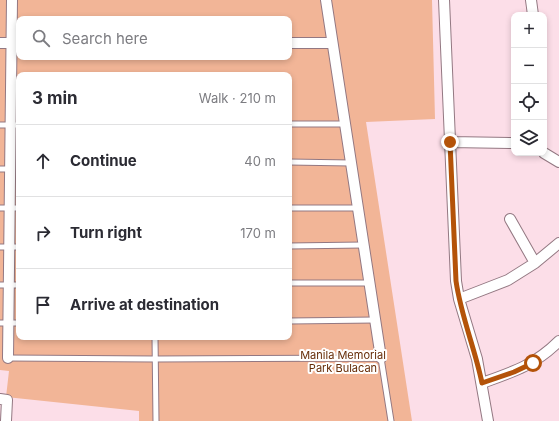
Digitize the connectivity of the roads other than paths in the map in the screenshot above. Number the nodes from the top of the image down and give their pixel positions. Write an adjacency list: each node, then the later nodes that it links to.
1 (12, 0): 7 (street)
2 (326, 0): 9 (street)
3 (444, 0): 14 (street)
4 (530, 0): 5 (street)
5 (532, 12)
6 (0, 43): 7 (street)
7 (15, 43): 13 (street)
8 (292, 43): 9 (street)
9 (332, 43): 11 (street)
10 (292, 124): 11 (lane)
11 (345, 124): 19 (street)
12 (0, 125): 13 (lane)
13 (15, 125): 20 (street)
14 (450, 142): 15 (street); 33 (street)
15 (511, 144)
16 (547, 155): 18 (street)
17 (292, 162): 19 (lane)
18 (559, 162)
19 (351, 163): 23 (street)
20 (9, 165): 21 (street)
21 (10, 208): 28 (street)
22 (292, 208): 23 (lane)
23 (358, 208): 26 (street)
24 (510, 219): 29 (street)
25 (559, 243): 29 (street)
26 (363, 245): 27 (lane); 31 (street)
27 (292, 246)
28 (9, 247): 32 (street)
29 (534, 263): 33 (street)
30 (292, 283): 31 (lane)
31 (369, 283): 34 (street)
32 (9, 285): 36 (street)
33 (459, 299): 42 (street)
34 (375, 320): 35 (lane); 40 (street)
35 (292, 321)
36 (9, 323): 39 (street)
37 (155, 340): 41 (lane)
38 (559, 341): 42 (street)
39 (8, 358): 41 (lane)
40 (380, 358): 41 (lane); 46 (lane)
41 (155, 359): 45 (lane)
42 (482, 383): 47 (street)
43 (0, 399): 44 (street)
44 (6, 421)
45 (156, 421)
46 (391, 421)
47 (488, 421)

